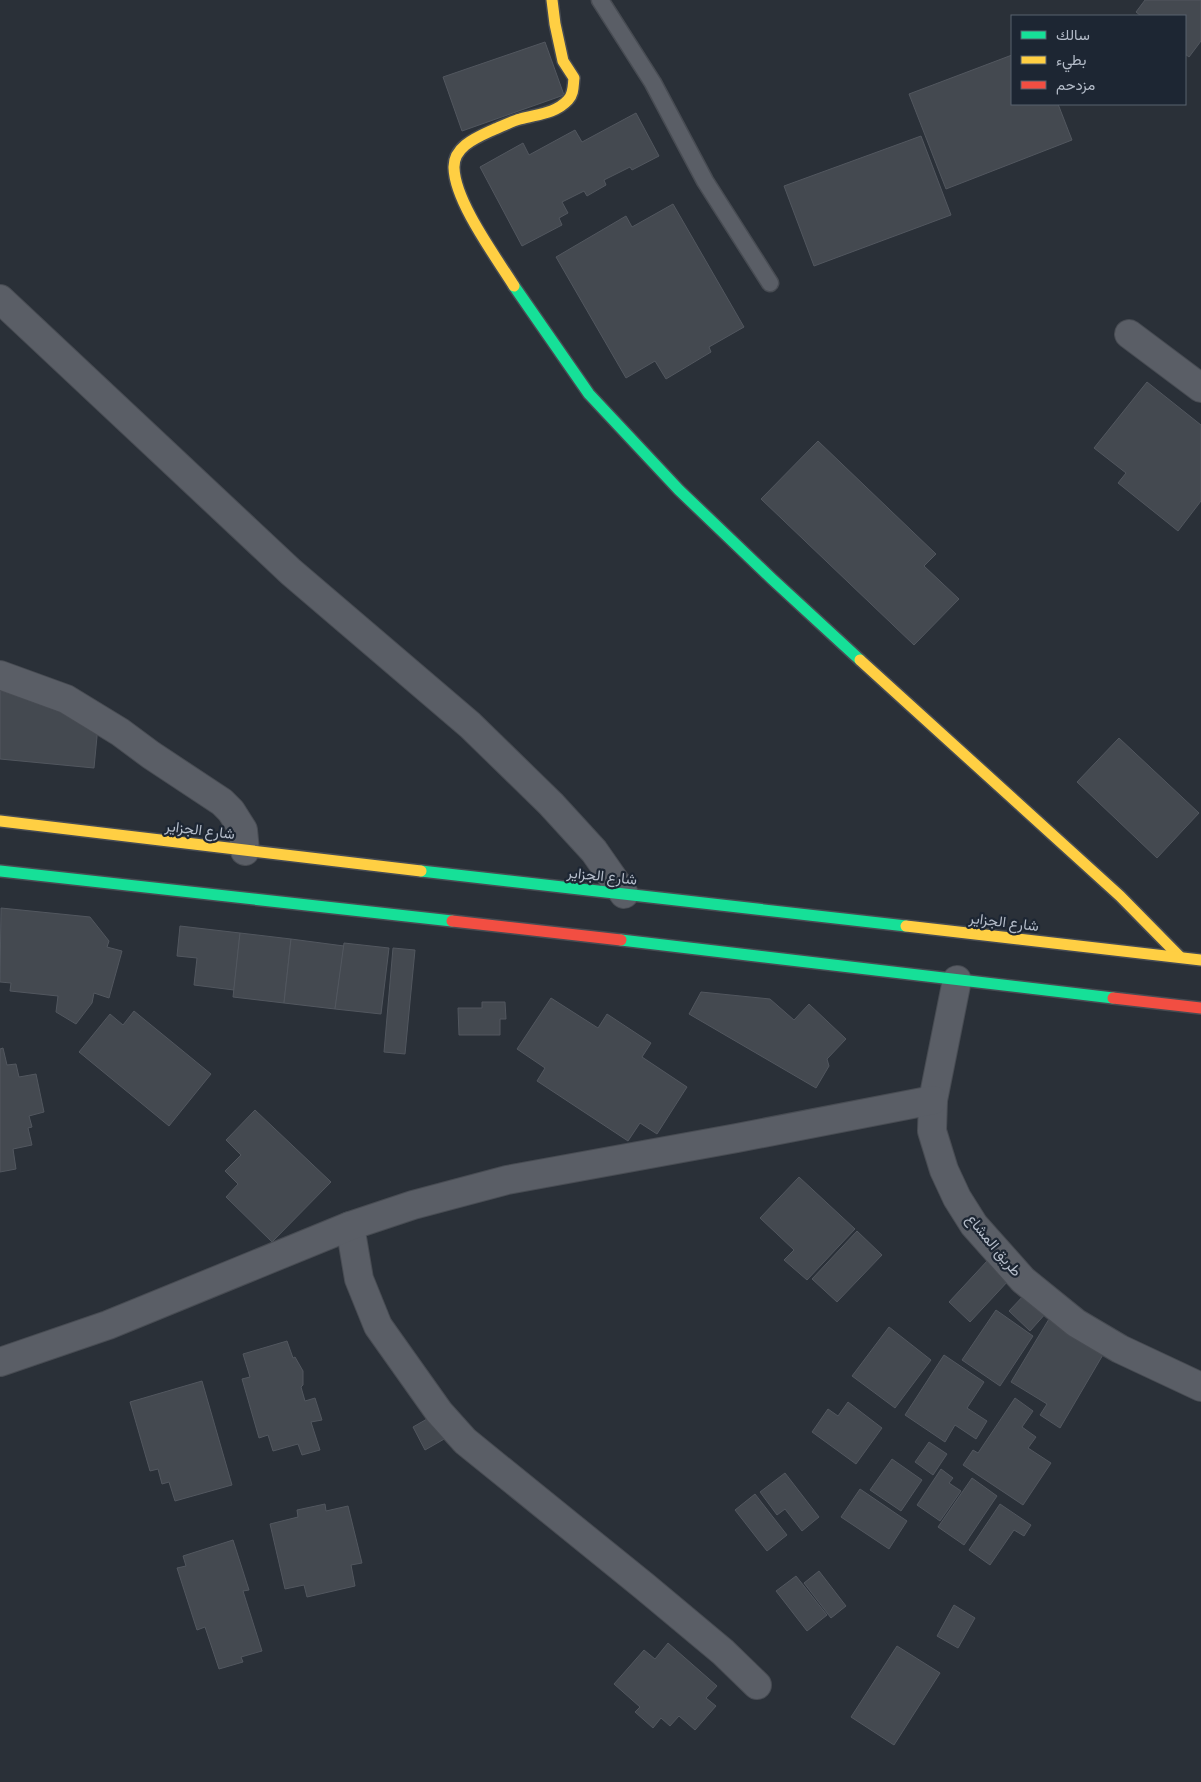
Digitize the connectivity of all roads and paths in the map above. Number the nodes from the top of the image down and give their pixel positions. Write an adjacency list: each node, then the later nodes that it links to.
1 (552, 0): 12 (main road)
2 (600, 0): 3 (lane)
3 (770, 283)
4 (0, 299): 11 (street)
5 (1129, 334): 6 (street)
6 (1201, 388)
7 (0, 675): 9 (street)
8 (0, 821): 9 (main road, شارع الجزاير)
9 (245, 851): 11 (main road, شارع الجزاير)
10 (0, 871): 14 (main road)
11 (624, 894): 12 (main road, شارع الجزاير)
12 (1180, 957): 13 (main road, شارع الجزاير)
13 (1201, 960)
14 (958, 980): 15 (main road); 16 (street, طريق المشاع)
15 (1201, 1008)
16 (933, 1100): 17 (street); 19 (street, طريق المشاع)
17 (350, 1226): 18 (street); 20 (street)
18 (0, 1362)
19 (1201, 1387)
20 (757, 1686)

